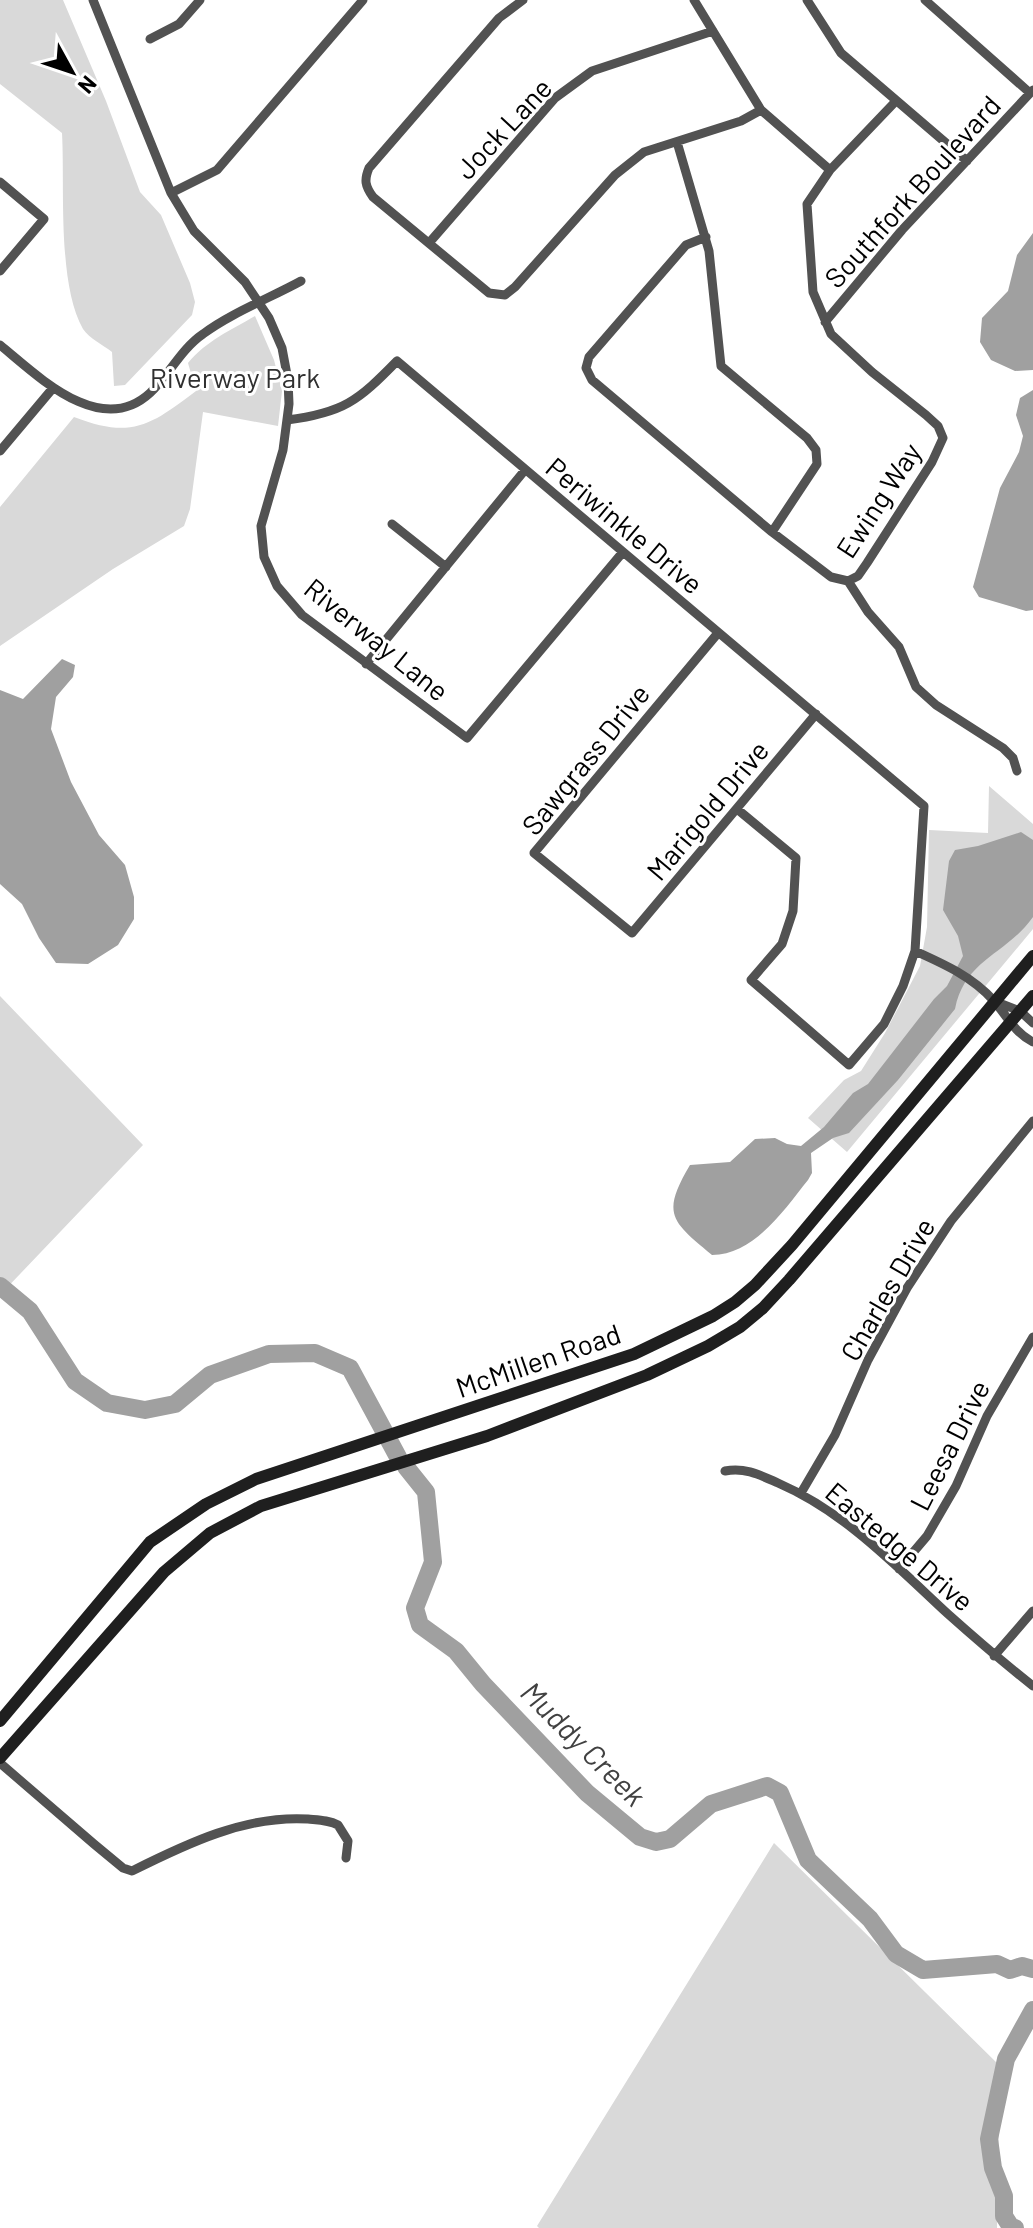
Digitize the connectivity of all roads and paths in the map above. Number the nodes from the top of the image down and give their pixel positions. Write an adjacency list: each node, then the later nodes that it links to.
1 (93, 0): 17 (street, Riverway Lane)
2 (200, 0): 9 (street)
3 (363, 0): 17 (street)
4 (523, 0): 19 (street)
5 (694, 0): 8 (street)
6 (807, 0): 11 (street)
7 (925, 0): 10 (street)
8 (713, 31): 12 (street); 19 (street, Jock Lane)
9 (150, 39)
10 (1031, 92): 14 (street, Southfork Boulevard)
11 (895, 102): 14 (street); 15 (street, Ewing Way)
12 (761, 110): 13 (street); 15 (street)
13 (677, 142): 18 (street); 19 (street)
14 (967, 161): 23 (street, Southfork Boulevard)
15 (830, 170): 23 (street, Ewing Way)
16 (0, 182): 20 (street)
17 (171, 193): 22 (street, Riverway Lane)
18 (706, 237): 30 (street); 30 (street, Ewing Way)
19 (429, 243)
20 (0, 271)
21 (301, 281): 22 (street)
22 (259, 304): 25 (street); 26 (street, Riverway Lane)
23 (825, 322): 33 (street, Ewing Way)
24 (0, 345): 25 (street)
25 (53, 388): 27 (street)
26 (287, 420): 28 (street, Periwinkle Drive); 35 (street, Riverway Lane)
27 (0, 451)
28 (525, 470): 31 (street, Periwinkle Drive); 32 (street)
29 (392, 524): 32 (street)
30 (772, 532): 33 (street, Ewing Way)
31 (623, 552): 34 (street, Periwinkle Drive); 35 (street, Riverway Lane)
32 (446, 567): 35 (street)
33 (848, 581): 37 (street)
34 (718, 633): 36 (street, Periwinkle Drive); 39 (street, Sawgrass Drive)
35 (366, 664)
36 (816, 714): 38 (street, Marigold Drive); 40 (street, Periwinkle Drive)
37 (1017, 771)
38 (737, 809): 39 (street, Marigold Drive); 40 (street)
39 (632, 933)
40 (915, 951): 43 (street)
41 (1033, 956): 43 (main road, McMillen Road)
42 (1033, 996): 44 (main road, McMillen Road)
43 (994, 1001): 44 (street); 45 (street); 56 (main road, McMillen Road)
44 (1020, 1011): 45 (main road, McMillen Road); 46 (street)
45 (1009, 1023): 47 (street); 57 (main road, McMillen Road)
46 (1033, 1023)
47 (1033, 1042)
48 (1033, 1121): 51 (street, Charles Drive)
49 (1033, 1337): 52 (street, Leesa Drive)
50 (725, 1471): 51 (street, Eastedge Drive)
51 (801, 1493): 52 (street, Eastedge Drive)
52 (899, 1569): 54 (street, Eastedge Drive)
53 (1033, 1611): 54 (street)
54 (994, 1656): 55 (street, Eastedge Drive)
55 (1033, 1686)
56 (0, 1721)
57 (0, 1760): 58 (street)
58 (346, 1858)

